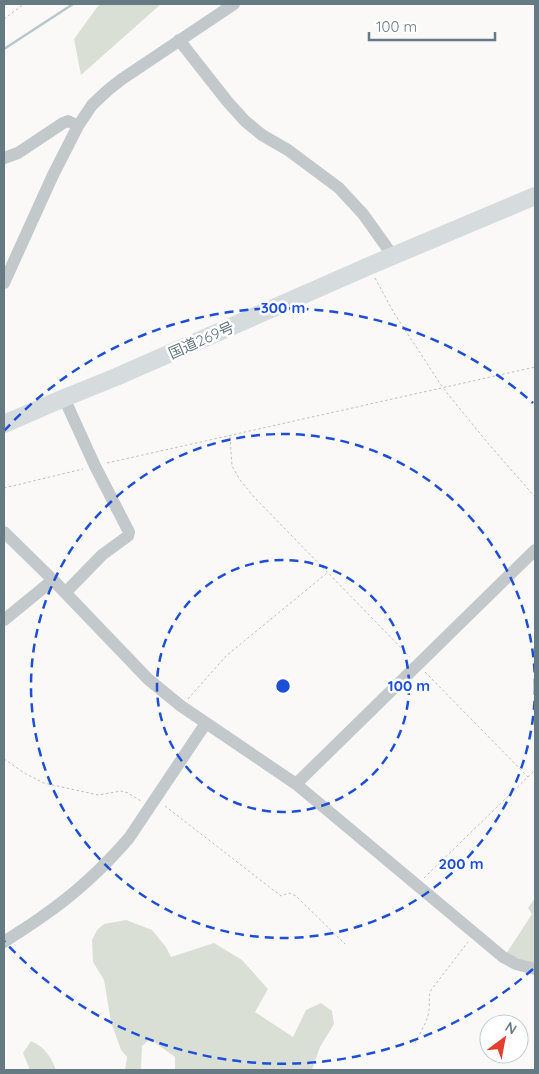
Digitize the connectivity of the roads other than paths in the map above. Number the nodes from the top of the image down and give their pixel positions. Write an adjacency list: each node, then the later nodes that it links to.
1 (234, 4): 2 (street)
2 (179, 40): 3 (street); 6 (street)
3 (78, 126): 4 (street); 7 (street)
4 (4, 158)
5 (535, 196): 6 (highway, 国道269号)
6 (393, 256): 8 (highway, 国道269号)
7 (4, 283)
8 (64, 398): 9 (highway, 国道269号); 13 (street)
9 (4, 424)
10 (4, 532): 12 (street)
11 (535, 550): 16 (street)
12 (53, 580): 13 (street); 14 (street)
13 (65, 593): 15 (street)
14 (4, 620)
15 (206, 723): 16 (street); 17 (street)
16 (296, 784): 18 (street)
17 (4, 942)
18 (535, 969)

